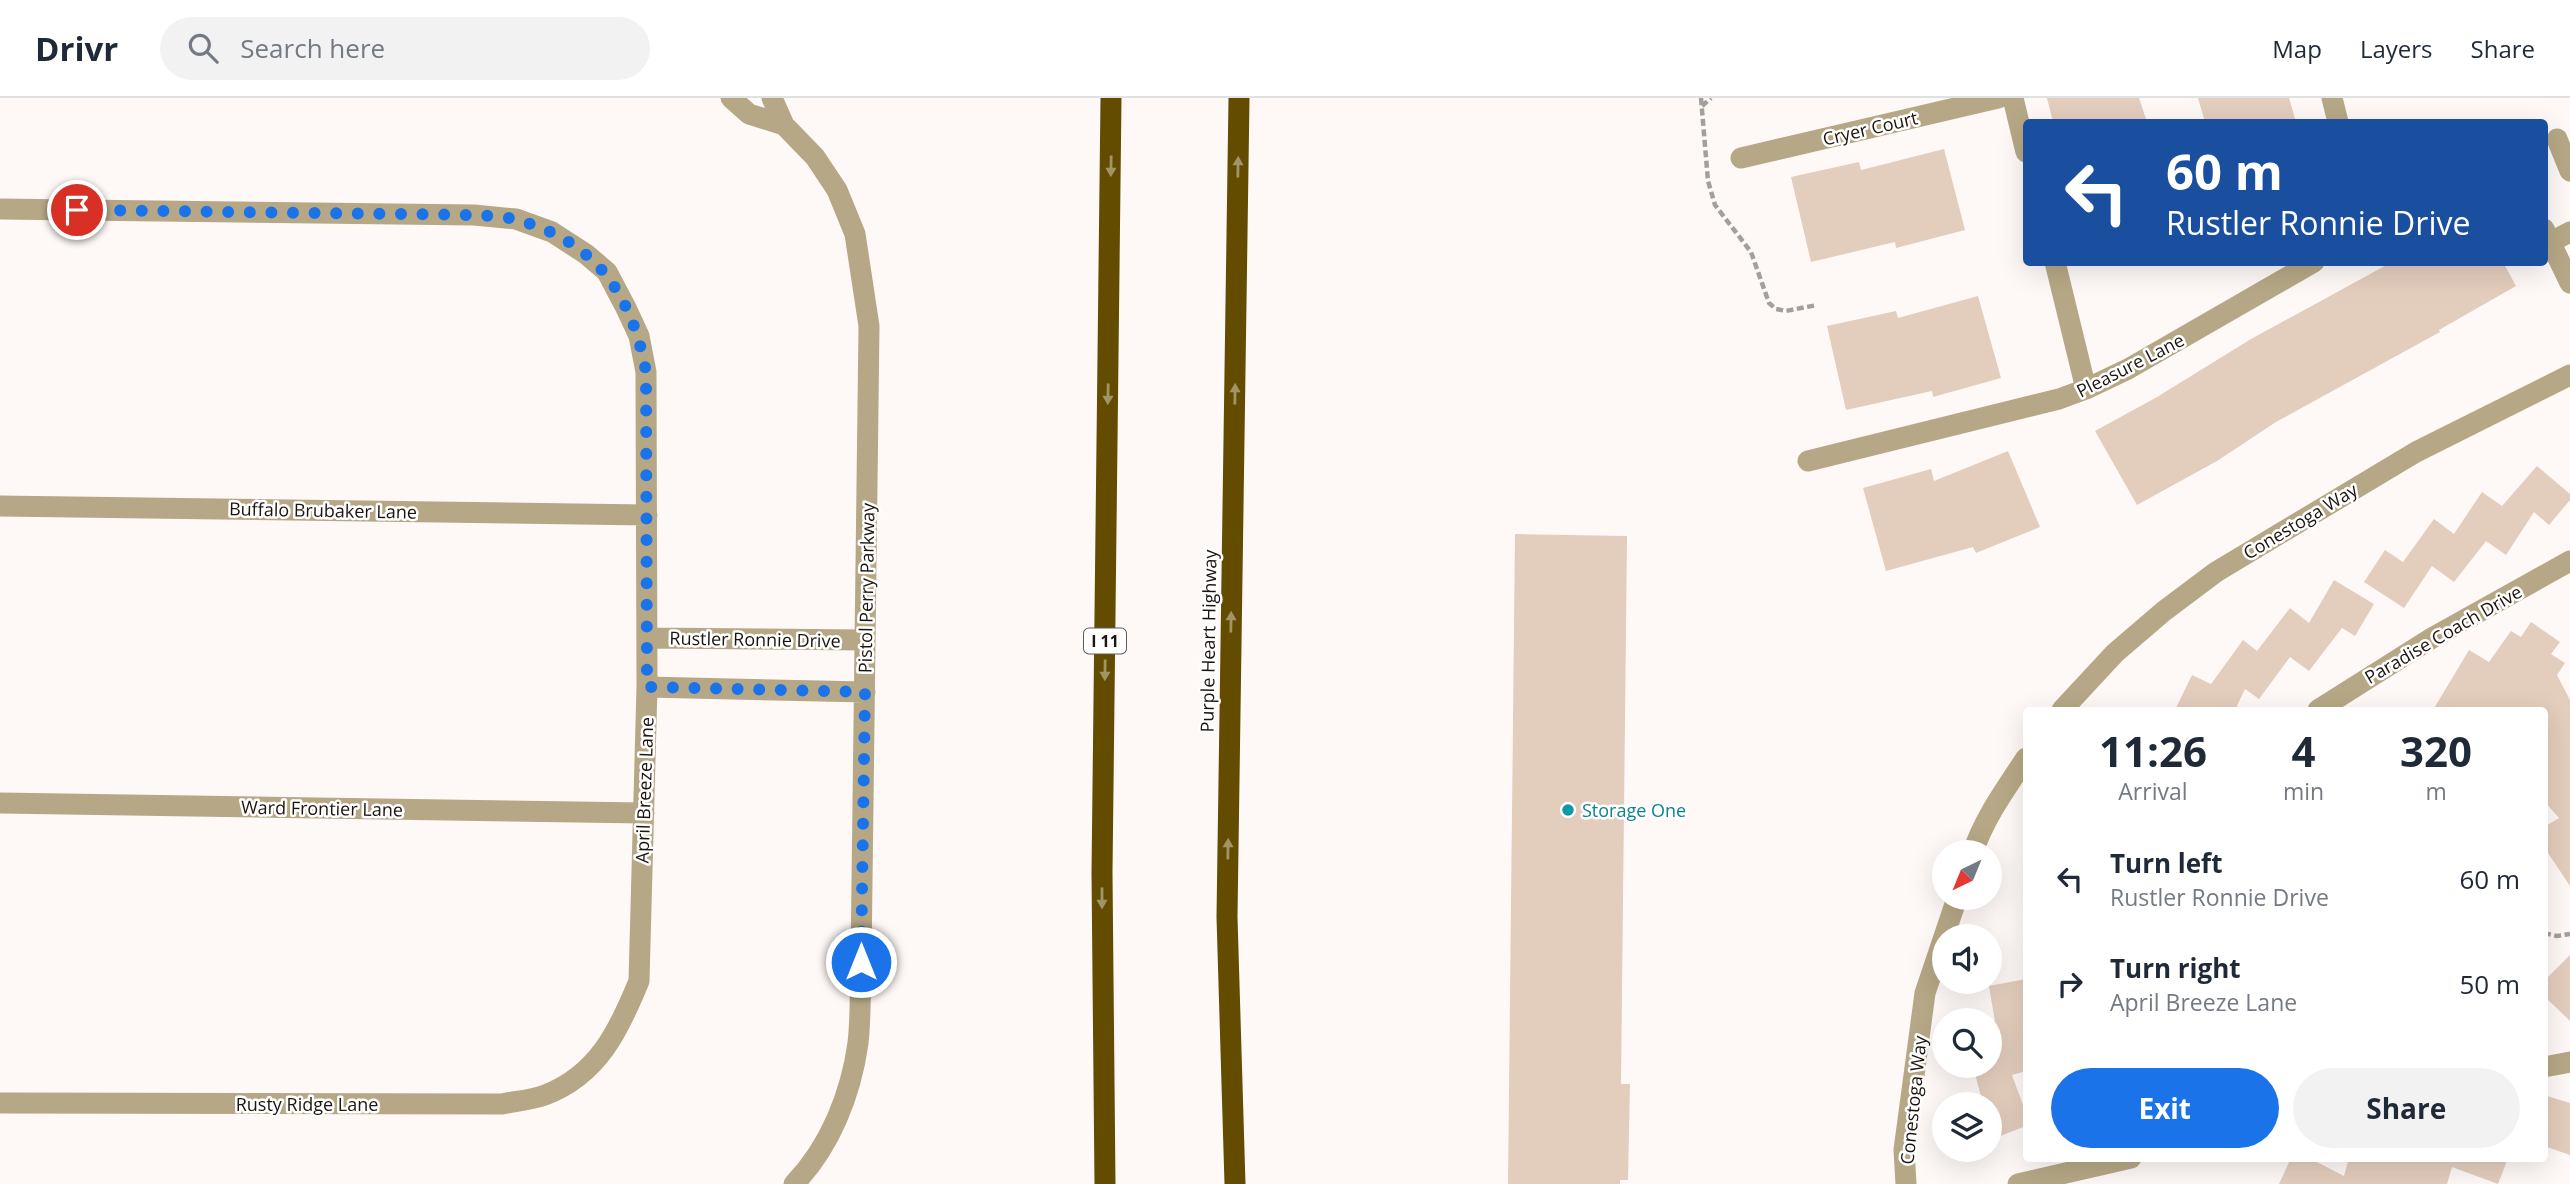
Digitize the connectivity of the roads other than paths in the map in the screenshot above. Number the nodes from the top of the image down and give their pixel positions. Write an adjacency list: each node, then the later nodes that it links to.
1 (731, 98): 9 (street, Pistol Perry Parkway)
2 (772, 98): 9 (street, Pistol Perry Parkway)
3 (1111, 98): 44 (highway, I 11, one-way to 44)
4 (1239, 98): 36 (highway, Purple Heart Highway, one-way to 4)
5 (1998, 98): 12 (street, Cryer Court)
6 (2013, 98): 11 (street)
7 (2332, 98): 8 (street)
8 (2337, 119)
9 (784, 125): 26 (street, Pistol Perry Parkway)
10 (2557, 139): 13 (street)
11 (2023, 140)
12 (1741, 158)
13 (2570, 171)
14 (0, 209): 23 (street, April Breeze Lane)
15 (2555, 234): 18 (street)
16 (2056, 266): 20 (street)
17 (2307, 266): 20 (street, Pleasure Lane)
18 (2570, 283)
19 (2570, 375): 29 (street, Conestoga Way)
20 (2087, 389): 21 (street, Pleasure Lane)
21 (1808, 461)
22 (0, 506): 23 (street, Buffalo Brubaker Lane)
23 (647, 515): 25 (street, April Breeze Lane)
24 (2570, 561): 30 (street, Paradise Coach Drive)
25 (647, 638): 26 (street, Rustler Ronnie Drive); 27 (street, April Breeze Lane)
26 (864, 640): 28 (street, Pistol Perry Parkway)
27 (647, 687): 28 (street); 33 (street, April Breeze Lane)
28 (865, 692): 43 (street, Pistol Perry Parkway)
29 (2065, 707)
30 (2323, 707)
31 (2023, 762): 34 (street)
32 (0, 803): 33 (street, Ward Frontier Lane)
33 (644, 813): 37 (street, April Breeze Lane)
34 (1977, 840)
35 (1953, 910): 47 (street, Conestoga Way)
36 (1227, 917): 45 (highway, Purple Heart Highway); 46 (highway)
37 (601, 1056): 40 (street, Rusty Ridge Lane)
38 (2570, 1062): 39 (street)
39 (2548, 1066)
40 (0, 1103)
41 (2098, 1162): 42 (street)
42 (2065, 1166): 48 (street)
43 (794, 1184)
44 (1105, 1184)
45 (1235, 1184)
46 (1250, 1184)
47 (1906, 1184)
48 (2018, 1184)

